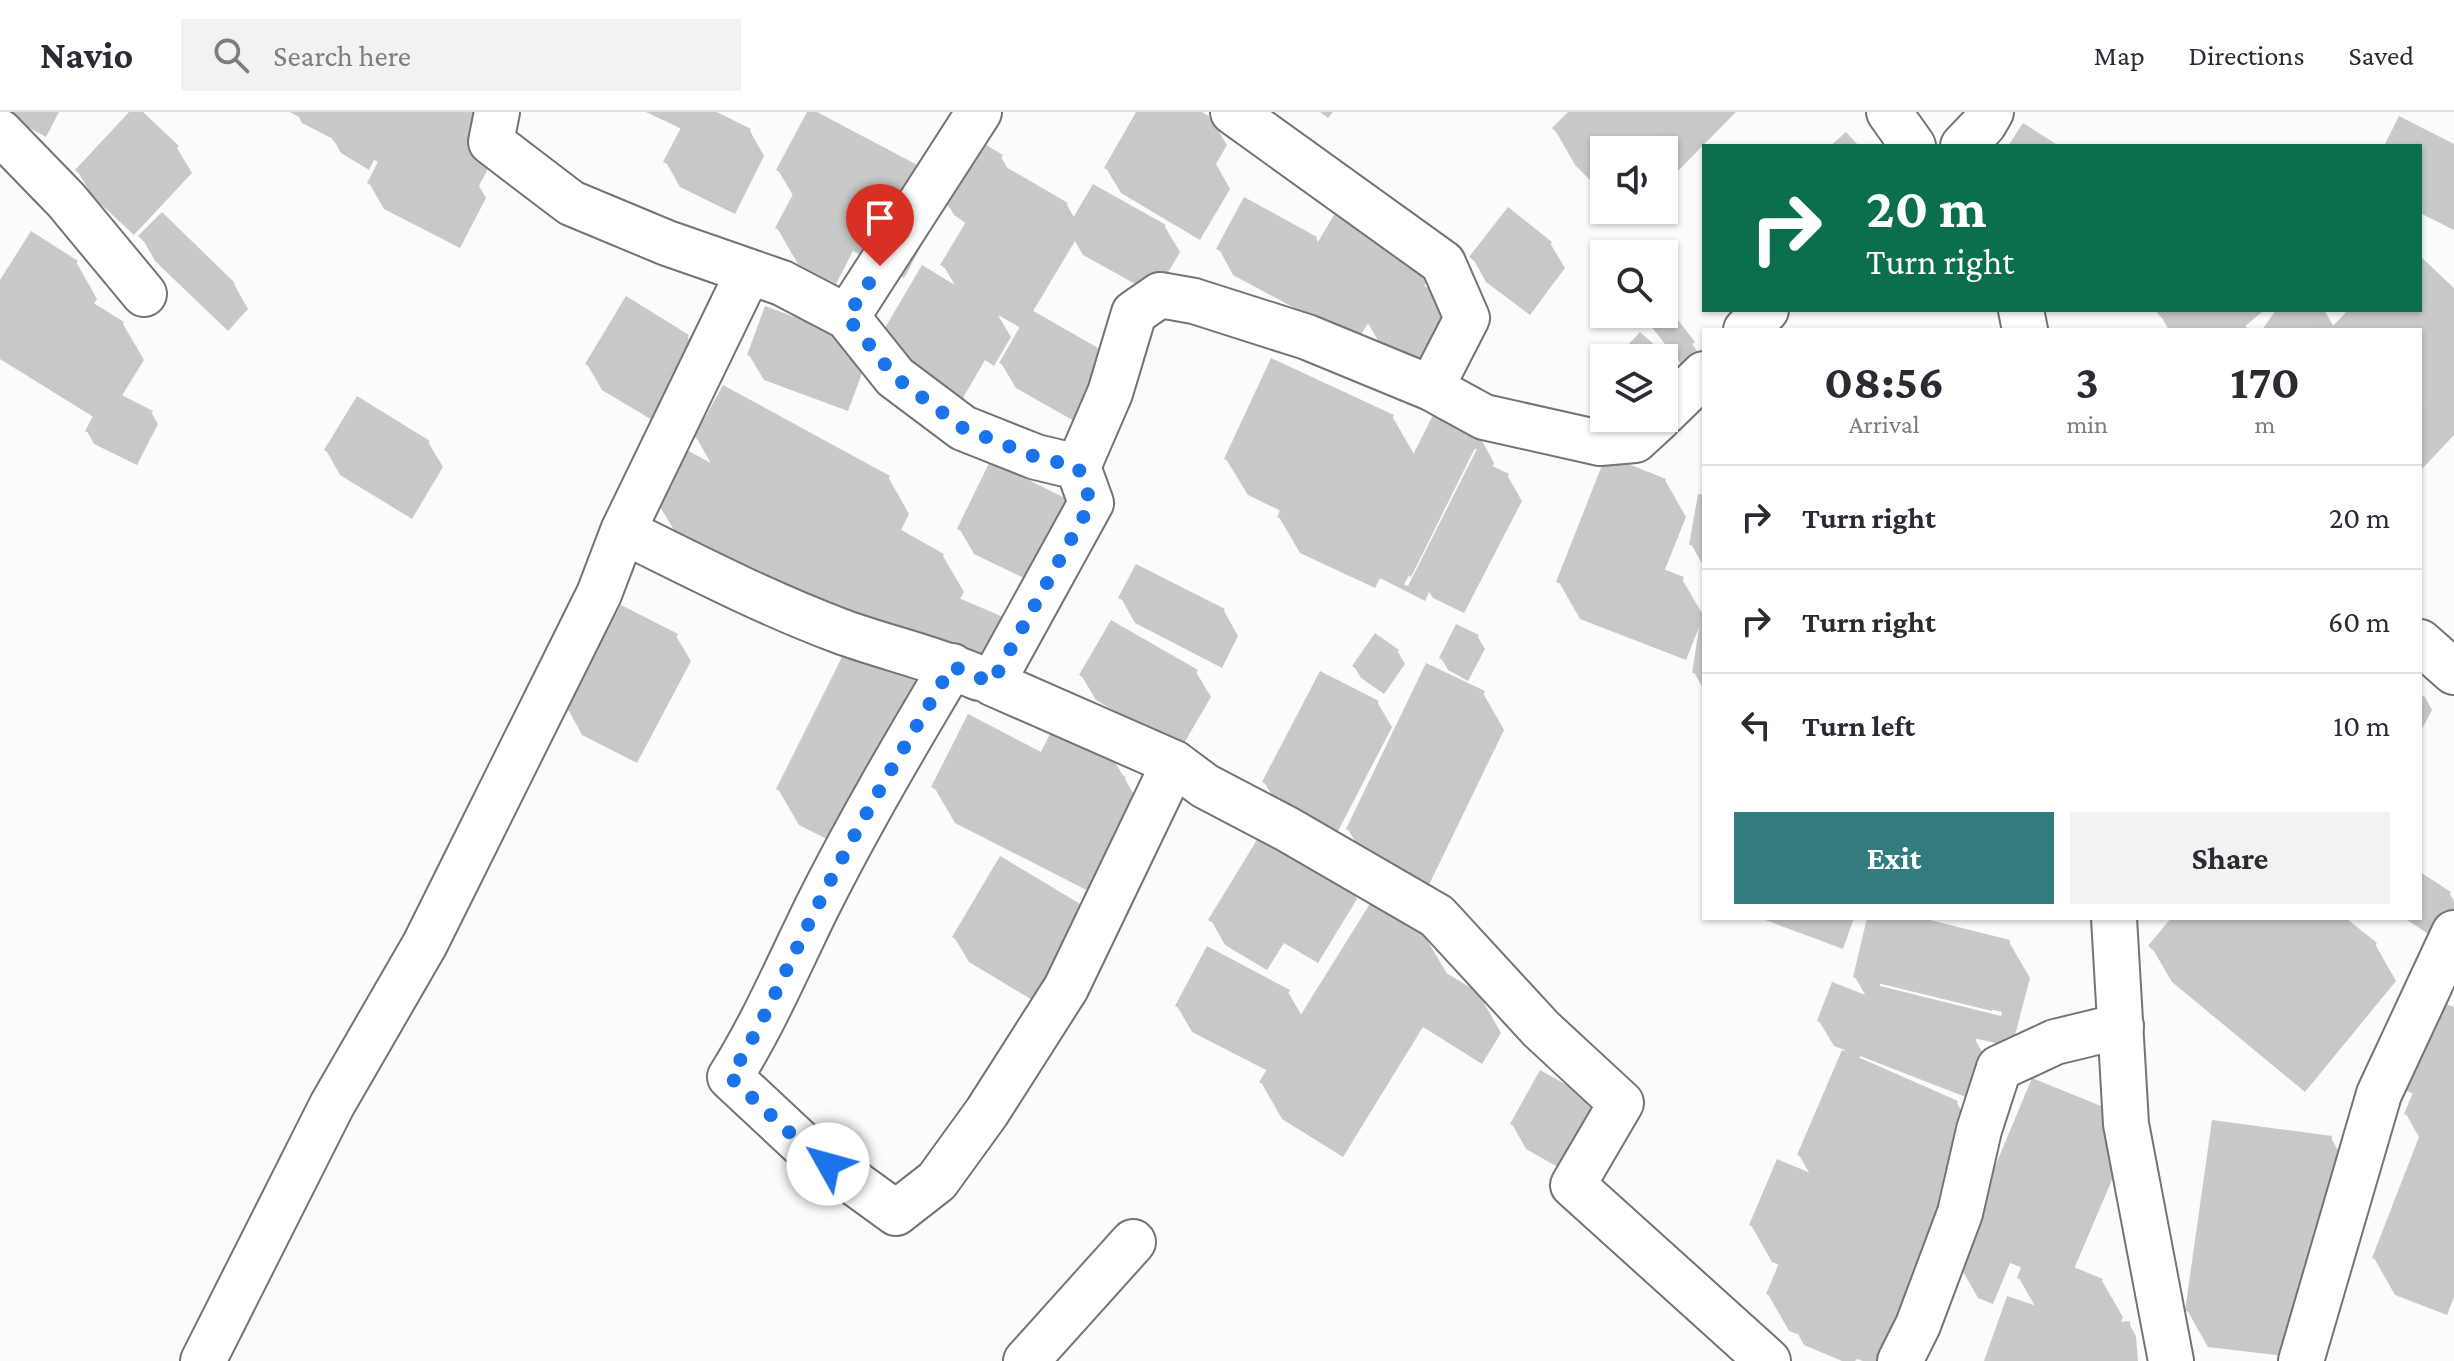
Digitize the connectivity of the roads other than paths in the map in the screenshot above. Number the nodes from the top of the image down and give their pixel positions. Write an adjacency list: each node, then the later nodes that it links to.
1 (497, 112): 9 (street)
2 (979, 112): 13 (street)
3 (1233, 112): 17 (street)
4 (1889, 112): 7 (street)
5 (1991, 112): 8 (street)
6 (0, 132): 10 (street)
7 (1912, 144)
8 (1965, 144)
9 (748, 273): 13 (street); 21 (street)
10 (144, 294)
11 (1764, 312): 14 (street)
12 (2025, 312): 15 (street)
13 (847, 317): 20 (street)
14 (1748, 328)
15 (2045, 328)
16 (1702, 376): 18 (street)
17 (1431, 388): 19 (street); 20 (street)
18 (1678, 399)
19 (1644, 432)
20 (1078, 467): 25 (street)
21 (623, 531): 23 (street); 31 (street)
22 (2422, 644): 24 (street)
23 (952, 666): 25 (street); 26 (street)
24 (2454, 672)
25 (992, 683): 26 (street)
26 (1174, 763): 33 (street)
27 (2114, 920): 29 (street)
28 (2454, 933): 36 (street)
29 (2121, 1026): 34 (street); 35 (street)
30 (1133, 1242): 32 (street)
31 (203, 1361)
32 (1026, 1361)
33 (1768, 1361)
34 (1900, 1361)
35 (2171, 1361)
36 (2301, 1361)

